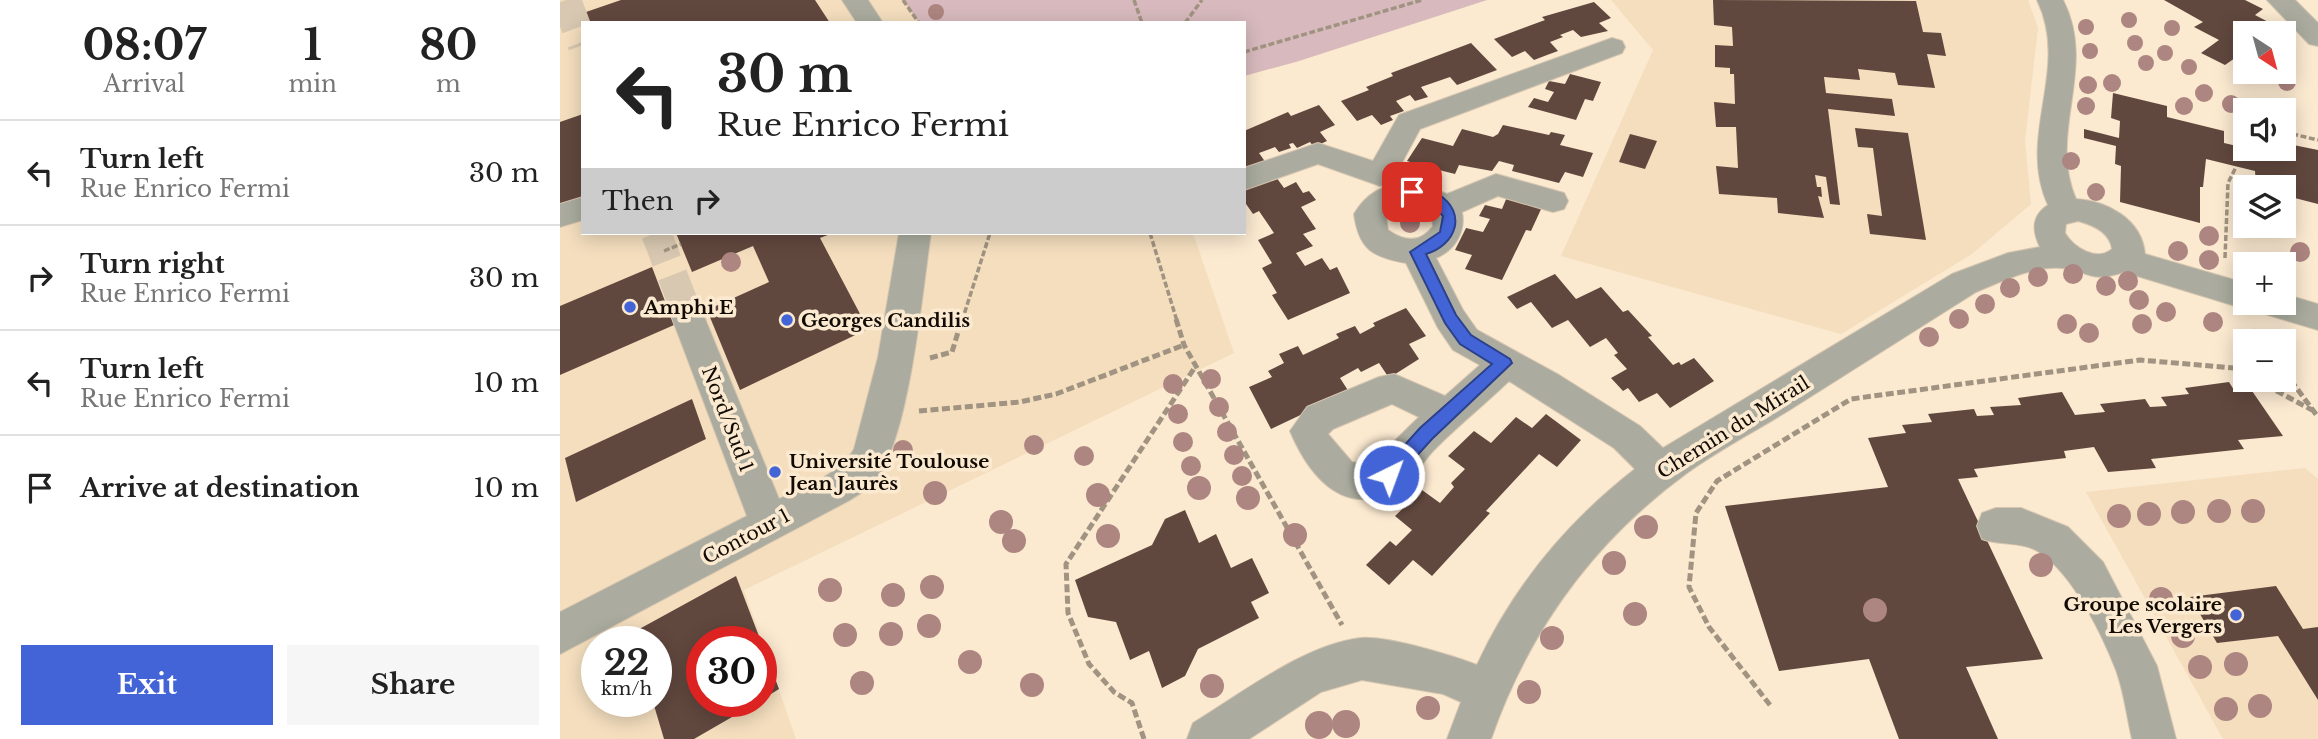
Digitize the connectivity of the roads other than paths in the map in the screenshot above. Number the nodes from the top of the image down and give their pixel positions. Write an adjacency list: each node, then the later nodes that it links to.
1 (855, 0): 4 (street)
2 (2050, 0): 12 (street)
3 (2280, 0): 5 (street)
4 (869, 21)
5 (2318, 38)
6 (1612, 47): 8 (street)
7 (1246, 178): 8 (street)
8 (1387, 185): 10 (street); 15 (street)
9 (1553, 201): 10 (street)
10 (1445, 207): 15 (street)
11 (581, 209): 13 (street)
12 (2066, 211): 16 (street); 17 (street)
13 (560, 216)
14 (915, 235): 25 (street, Contour 1)
15 (1418, 252): 22 (street)
16 (2066, 255): 17 (street); 24 (street, Chemin du Mirail)
17 (2124, 260): 18 (street)
18 (2233, 292)
19 (2296, 311): 21 (street)
20 (687, 313): 25 (street, Nord/Sud 1)
21 (2318, 317)
22 (1504, 363): 23 (street); 24 (street)
23 (1450, 415)
24 (1661, 470): 28 (street, Chemin du Mirail)
25 (769, 524): 27 (street, Contour 1)
26 (1996, 526): 31 (street)
27 (560, 634)
28 (1485, 690): 29 (street); 30 (street, Chemin du Mirail)
29 (1209, 739)
30 (1469, 739)
31 (2154, 739)

